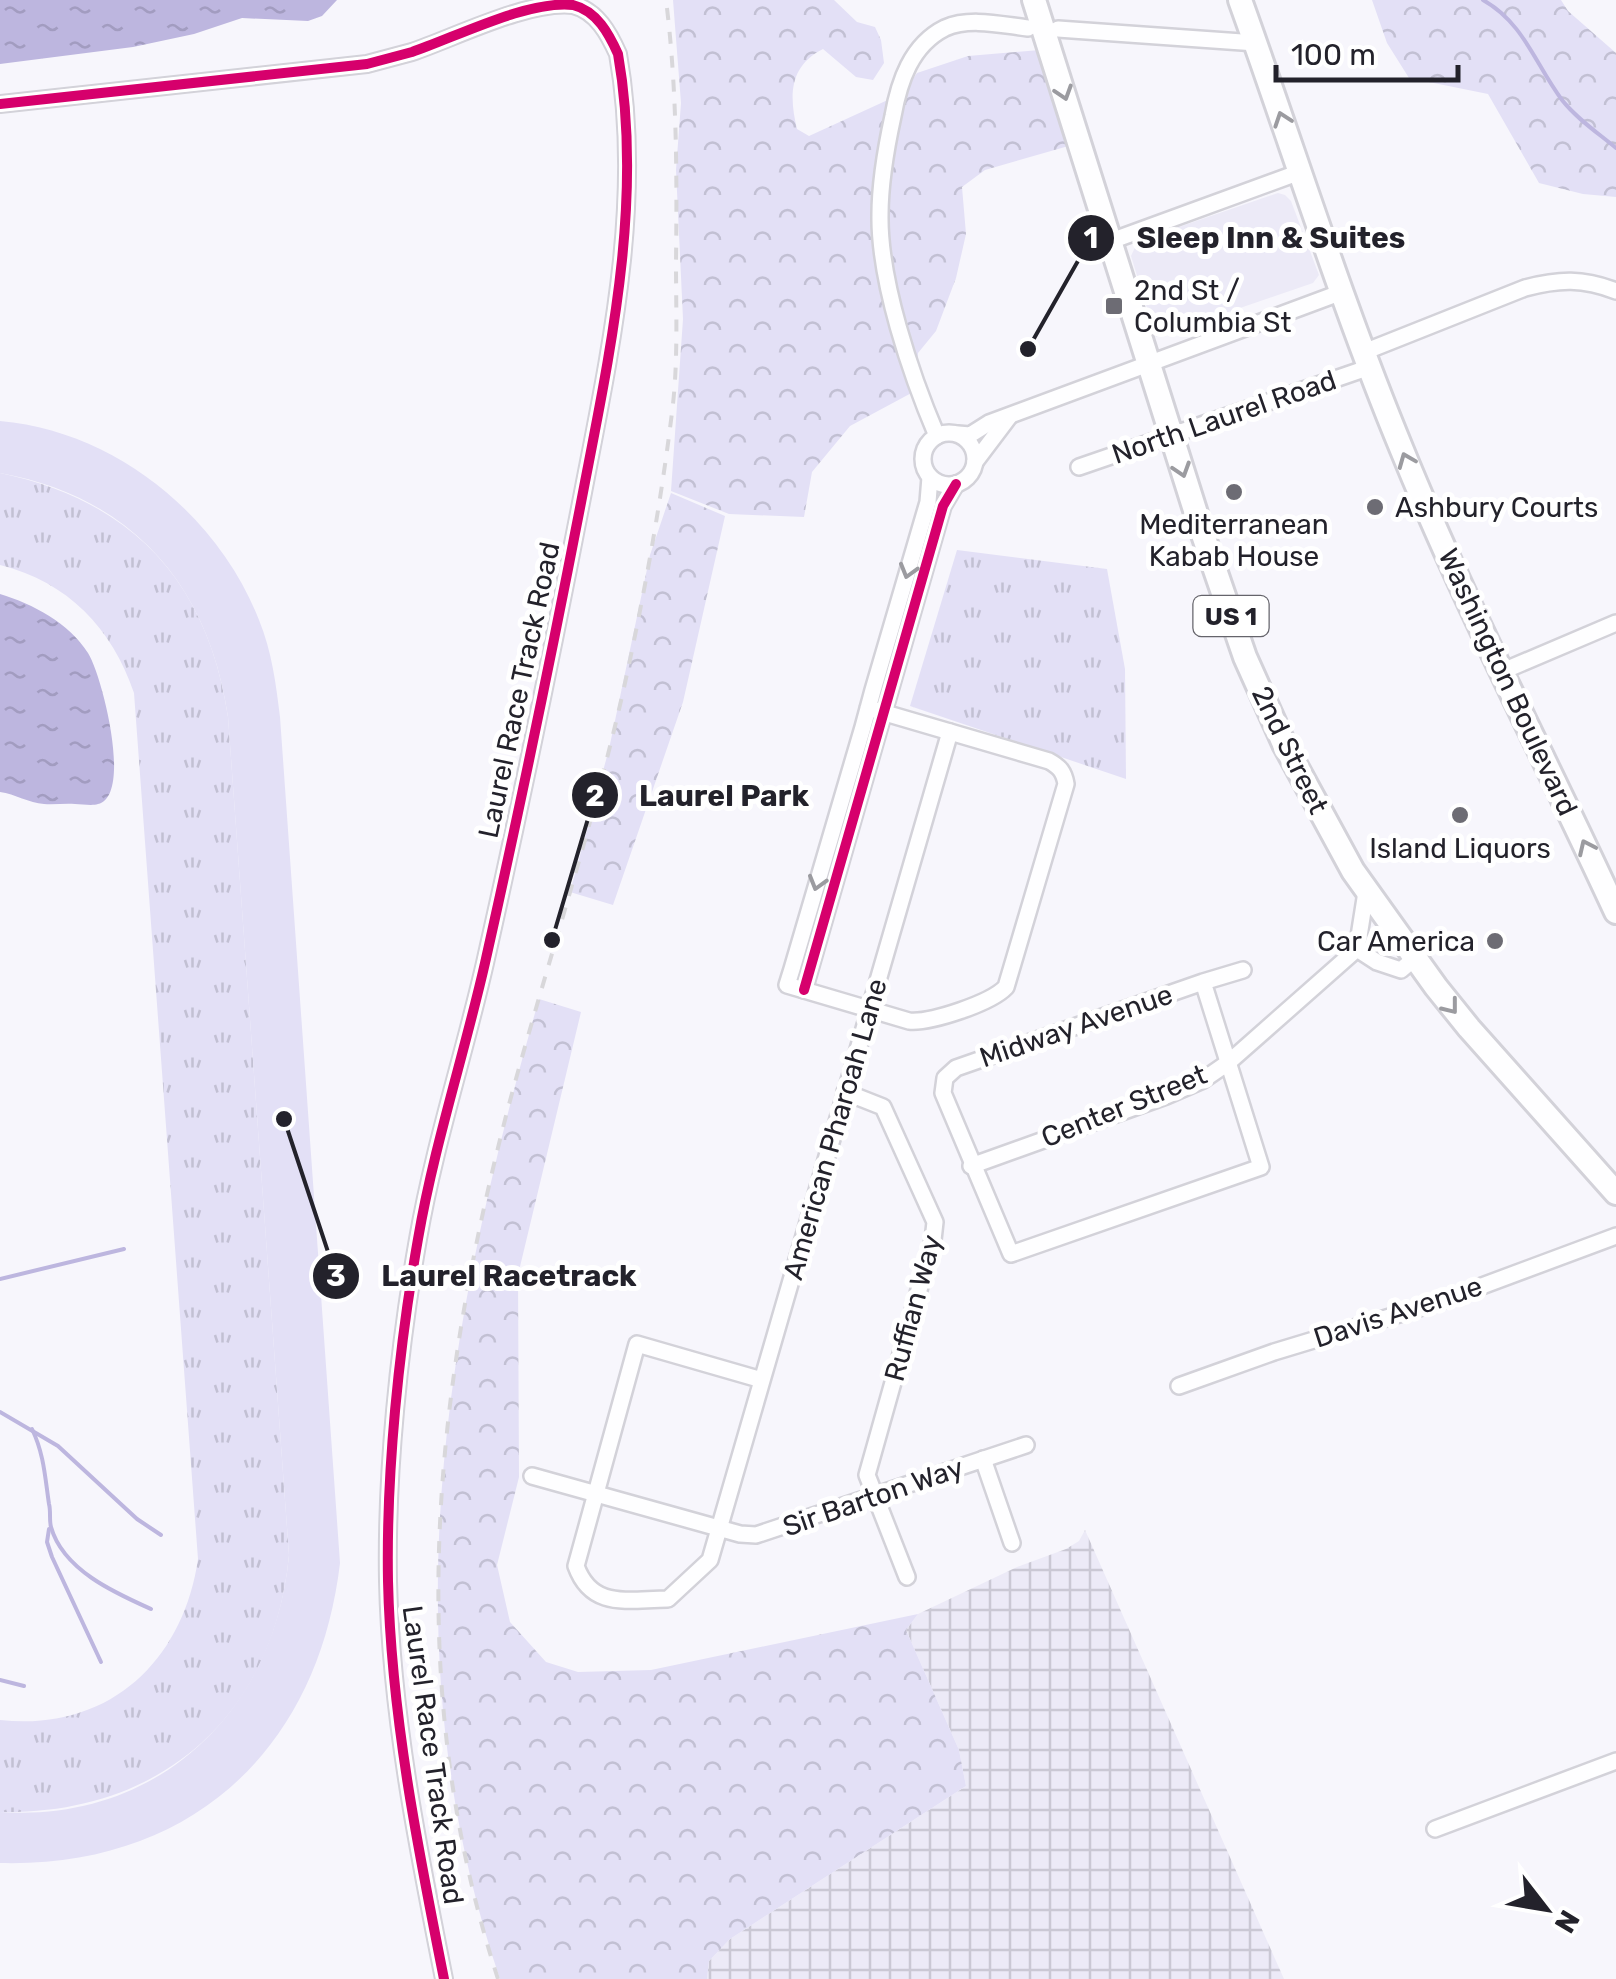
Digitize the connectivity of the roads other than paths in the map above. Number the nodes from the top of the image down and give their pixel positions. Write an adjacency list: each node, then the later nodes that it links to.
1 (1034, 0): 8 (main road, 2nd Street / US 1, one-way to 8)
2 (1240, 0): 5 (main road, Washington Boulevard)
3 (1028, 28): 16 (street)
4 (1058, 30): 5 (street)
5 (1256, 44): 7 (main road, Washington Boulevard, one-way to 5)
6 (0, 104): 51 (street, Laurel Race Track Road)
7 (1300, 172): 8 (street); 10 (main road, Washington Boulevard)
8 (1111, 241): 12 (main road, 2nd Street / US 1)
9 (1616, 290): 11 (street, North Laurel Road)
10 (1342, 292): 11 (main road, Washington Boulevard); 12 (street)
11 (1367, 360): 15 (street, North Laurel Road); 22 (main road, Washington Boulevard, one-way to 11)
12 (1149, 365): 13 (street); 15 (main road, 2nd Street / US 1)
13 (1009, 416): 14 (street); 17 (street)
14 (958, 434): 16 (street); 17 (street)
15 (1171, 435): 18 (street, North Laurel Road); 25 (main road, 2nd Street / US 1, one-way to 25)
16 (936, 436): 19 (street)
17 (975, 462): 20 (street)
18 (1078, 467)
19 (930, 477): 20 (street); 23 (street, one-way to 23)
20 (956, 484): 23 (street)
21 (1616, 622): 22 (street)
22 (1503, 671): 26 (main road, Washington Boulevard, one-way to 22)
23 (876, 710): 24 (street); 31 (street)
24 (950, 732): 31 (street, American Pharoah Lane); 31 (street)
25 (1366, 892): 27 (street); 28 (main road, 2nd Street / US 1)
26 (1616, 912)
27 (1357, 949): 28 (street); 32 (street, Center Street)
28 (1415, 958): 34 (main road, 2nd Street / US 1, one-way to 34)
29 (1243, 970): 30 (street, Midway Avenue)
30 (1203, 982): 32 (street); 35 (street, Midway Avenue)
31 (870, 1010): 33 (street, American Pharoah Lane)
32 (1229, 1062): 35 (street, Center Street); 35 (street, Midway Avenue)
33 (845, 1092): 39 (street, American Pharoah Lane); 45 (street, Ruffian Way)
34 (1580, 1154): 36 (main road); 37 (main road, 2nd Street / US 1)
35 (971, 1166)
36 (1616, 1174)
37 (1616, 1193)
38 (1616, 1236): 40 (street, Davis Avenue)
39 (762, 1380): 44 (street, American Pharoah Lane); 46 (street, American Pharoah Lane)
40 (1179, 1386)
41 (1026, 1445): 42 (street, Sir Barton Way)
42 (983, 1459): 45 (street, Sir Barton Way); 47 (street)
43 (532, 1476): 44 (street, Sir Barton Way)
44 (596, 1493): 46 (street, Sir Barton Way); 46 (street, American Pharoah Lane)
45 (877, 1496): 46 (street, Sir Barton Way); 48 (street, Ruffian Way)
46 (719, 1527)
47 (1012, 1543)
48 (907, 1577)
49 (1616, 1761): 50 (street)
50 (1435, 1829)
51 (444, 1979)

